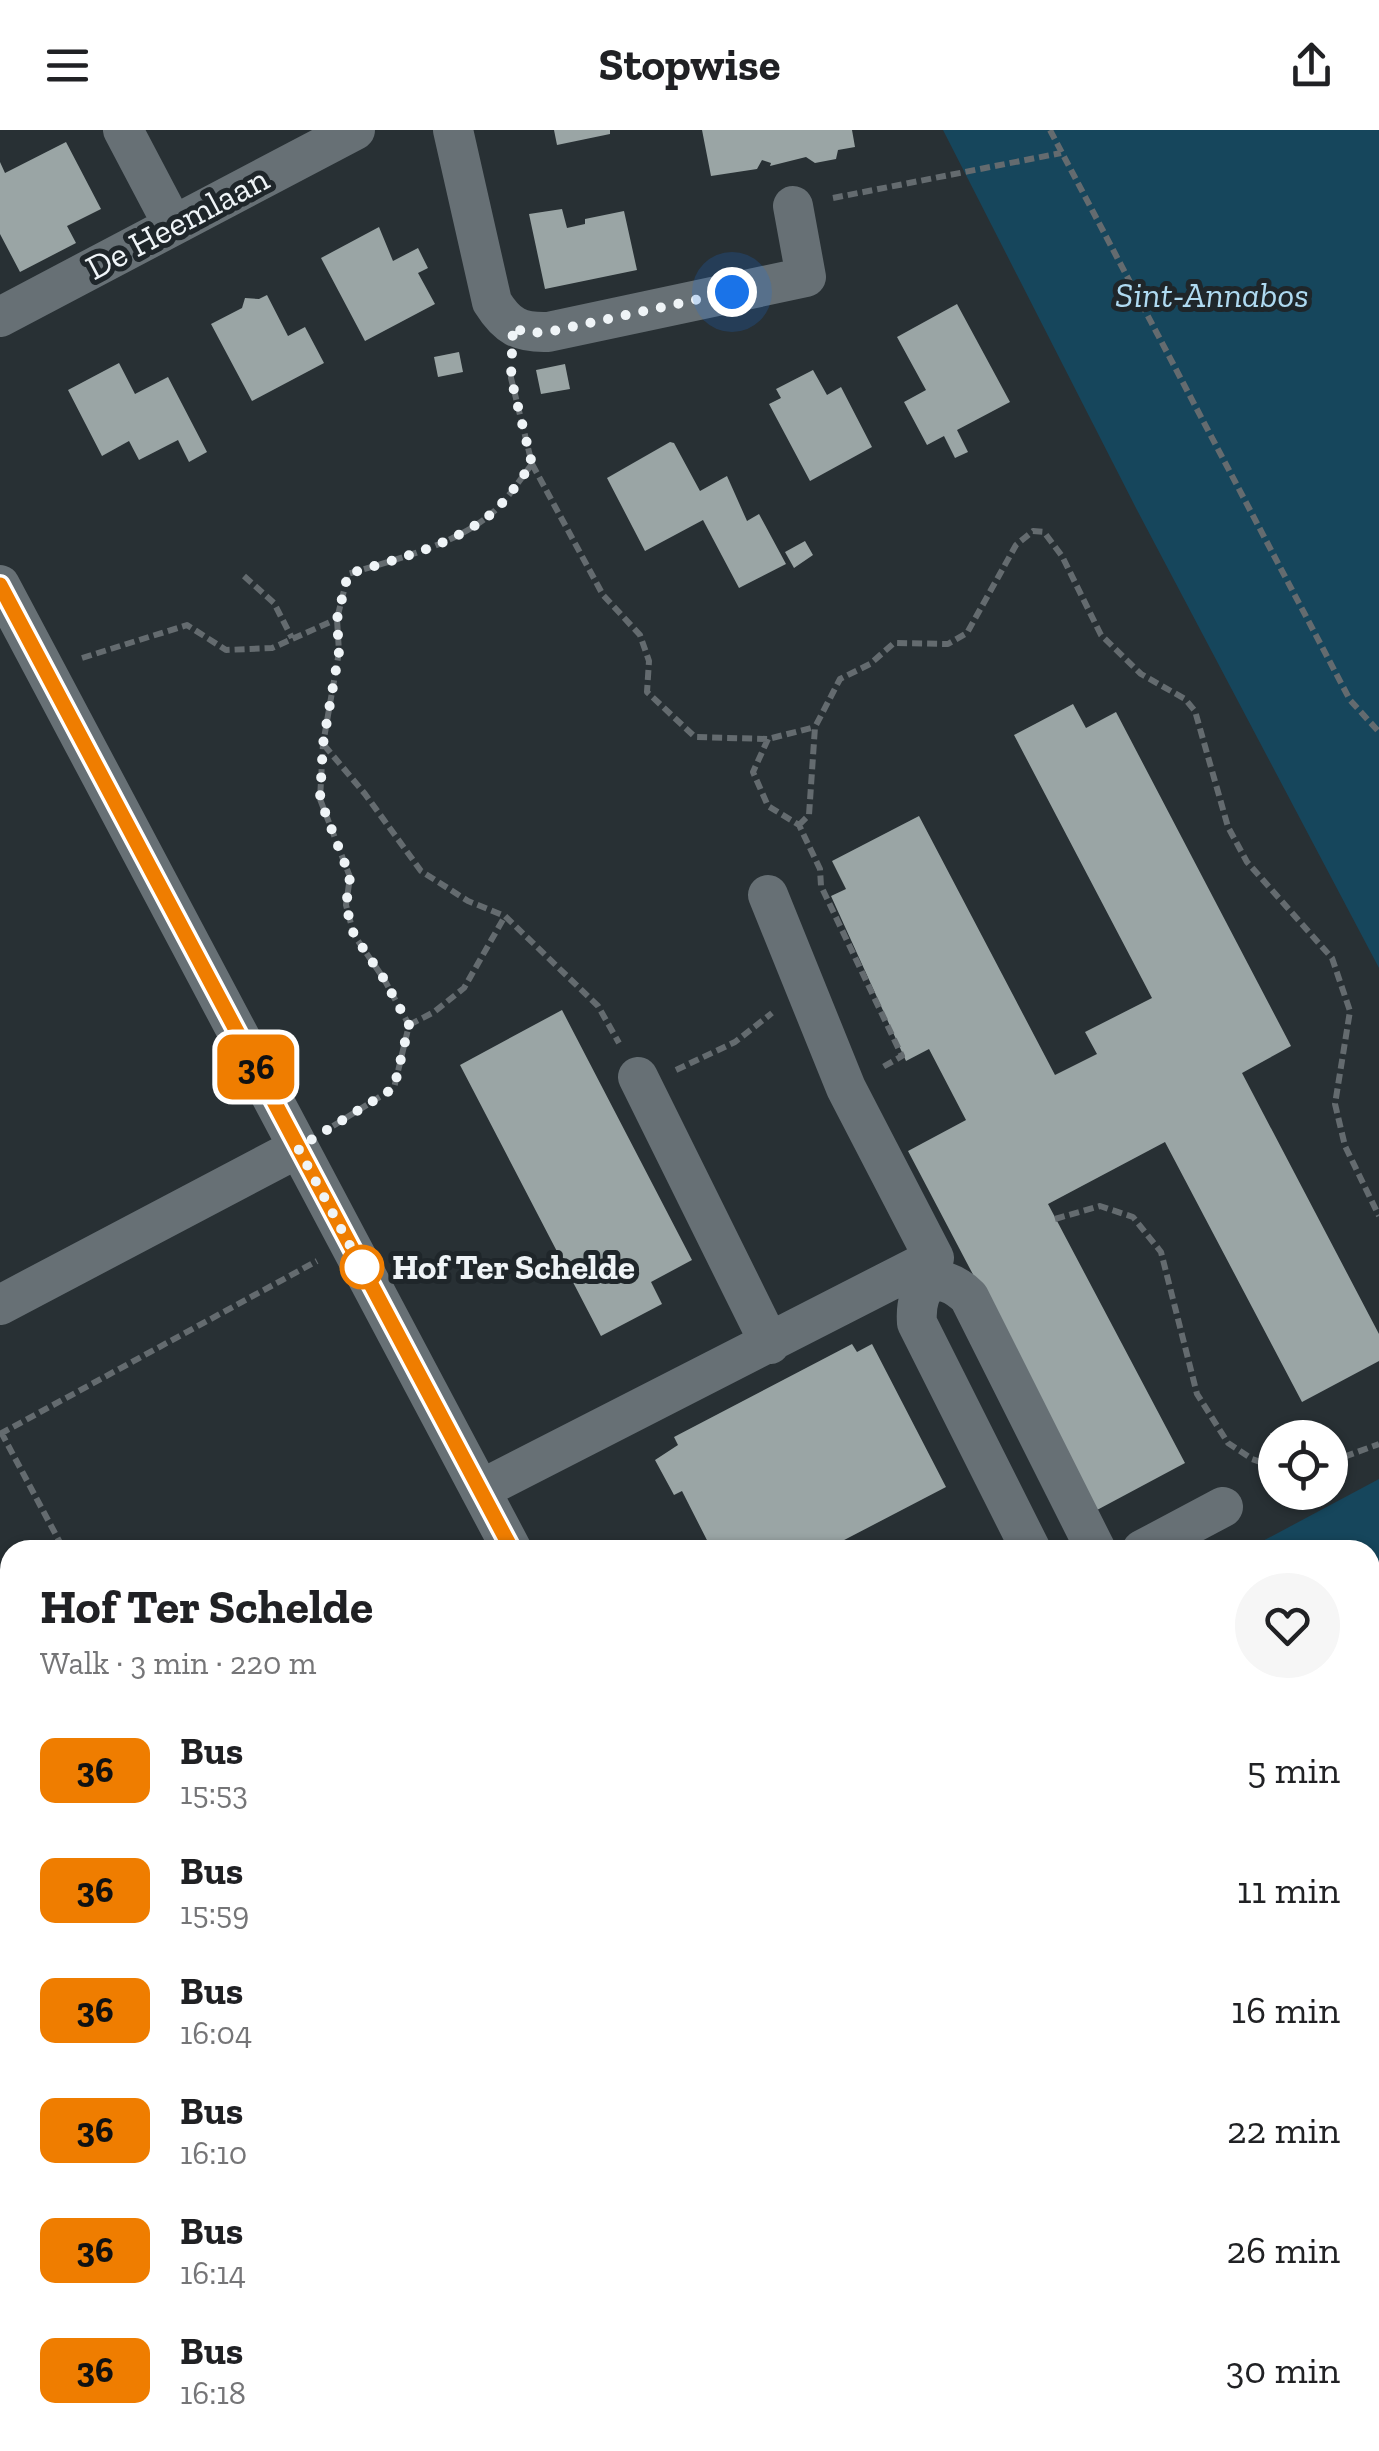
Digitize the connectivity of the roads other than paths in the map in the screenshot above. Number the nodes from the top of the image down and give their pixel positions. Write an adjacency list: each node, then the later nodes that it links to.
1 (123, 130): 5 (street)
2 (355, 130): 5 (street, De Heemlaan)
3 (453, 130): 4 (street)
4 (793, 206)
5 (172, 225): 6 (street, De Heemlaan)
6 (0, 316)
7 (0, 585): 10 (street)
8 (768, 895): 12 (street)
9 (638, 1077): 12 (street)
10 (298, 1148): 11 (street); 13 (street)
11 (0, 1305)
12 (770, 1344): 13 (street)
13 (480, 1490): 15 (street)
14 (1223, 1507): 18 (street)
15 (507, 1540)
16 (1026, 1540): 17 (street)
17 (1091, 1540)
18 (1161, 1540)

